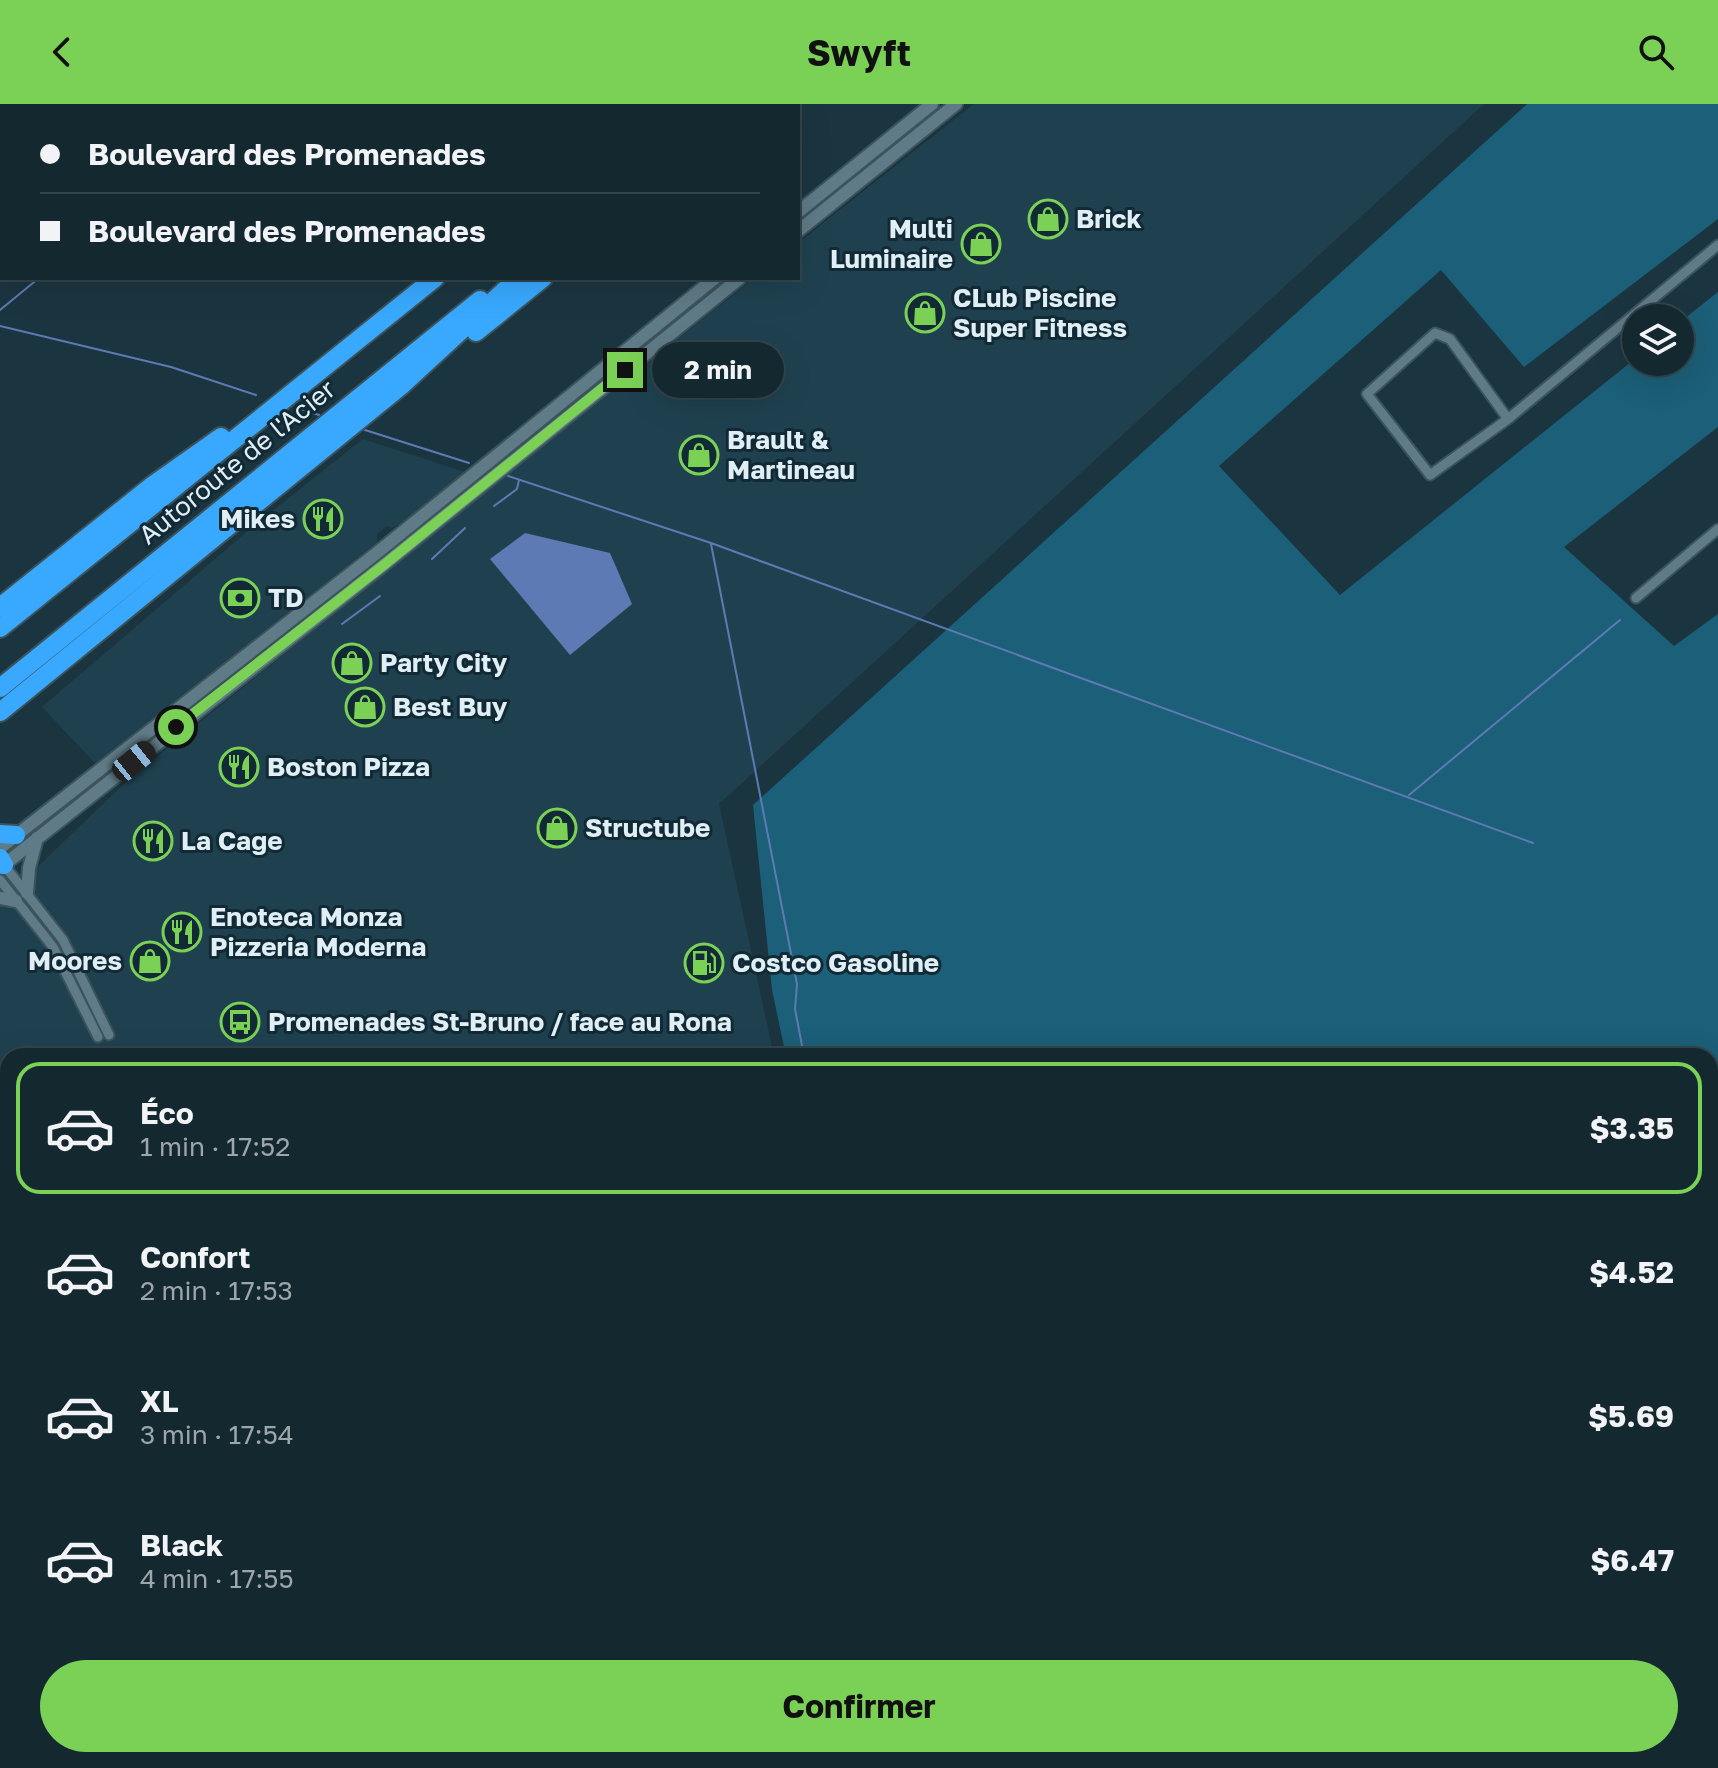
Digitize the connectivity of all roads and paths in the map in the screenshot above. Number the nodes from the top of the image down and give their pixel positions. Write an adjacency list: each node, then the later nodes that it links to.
1 (932, 104): 3 (street)
2 (956, 104): 4 (street)
3 (800, 210)
4 (800, 229)
5 (1718, 245): 14 (street)
6 (433, 280): 12 (highway, Autoroute de l'Acier)
7 (506, 280): 21 (highway, Autoroute de l'Acier)
8 (516, 280): 13 (highway)
9 (541, 280): 13 (highway)
10 (713, 280): 23 (street)
11 (738, 280): 24 (street)
12 (332, 361): 16 (highway); 20 (highway, Autoroute de l'Acier)
13 (402, 385): 22 (highway)
14 (1508, 419): 14 (street)
15 (1718, 529): 17 (street)
16 (21, 590): 18 (highway); 19 (highway)
17 (1636, 598)
18 (0, 600)
19 (0, 607)
20 (0, 628)
21 (0, 688)
22 (0, 712)
23 (8, 834): 25 (street)
24 (37, 838): 25 (street); 26 (street)
25 (1, 864): 26 (street); 26 (street)
26 (22, 897): 27 (street); 28 (street)
27 (0, 898)
28 (103, 1036)

